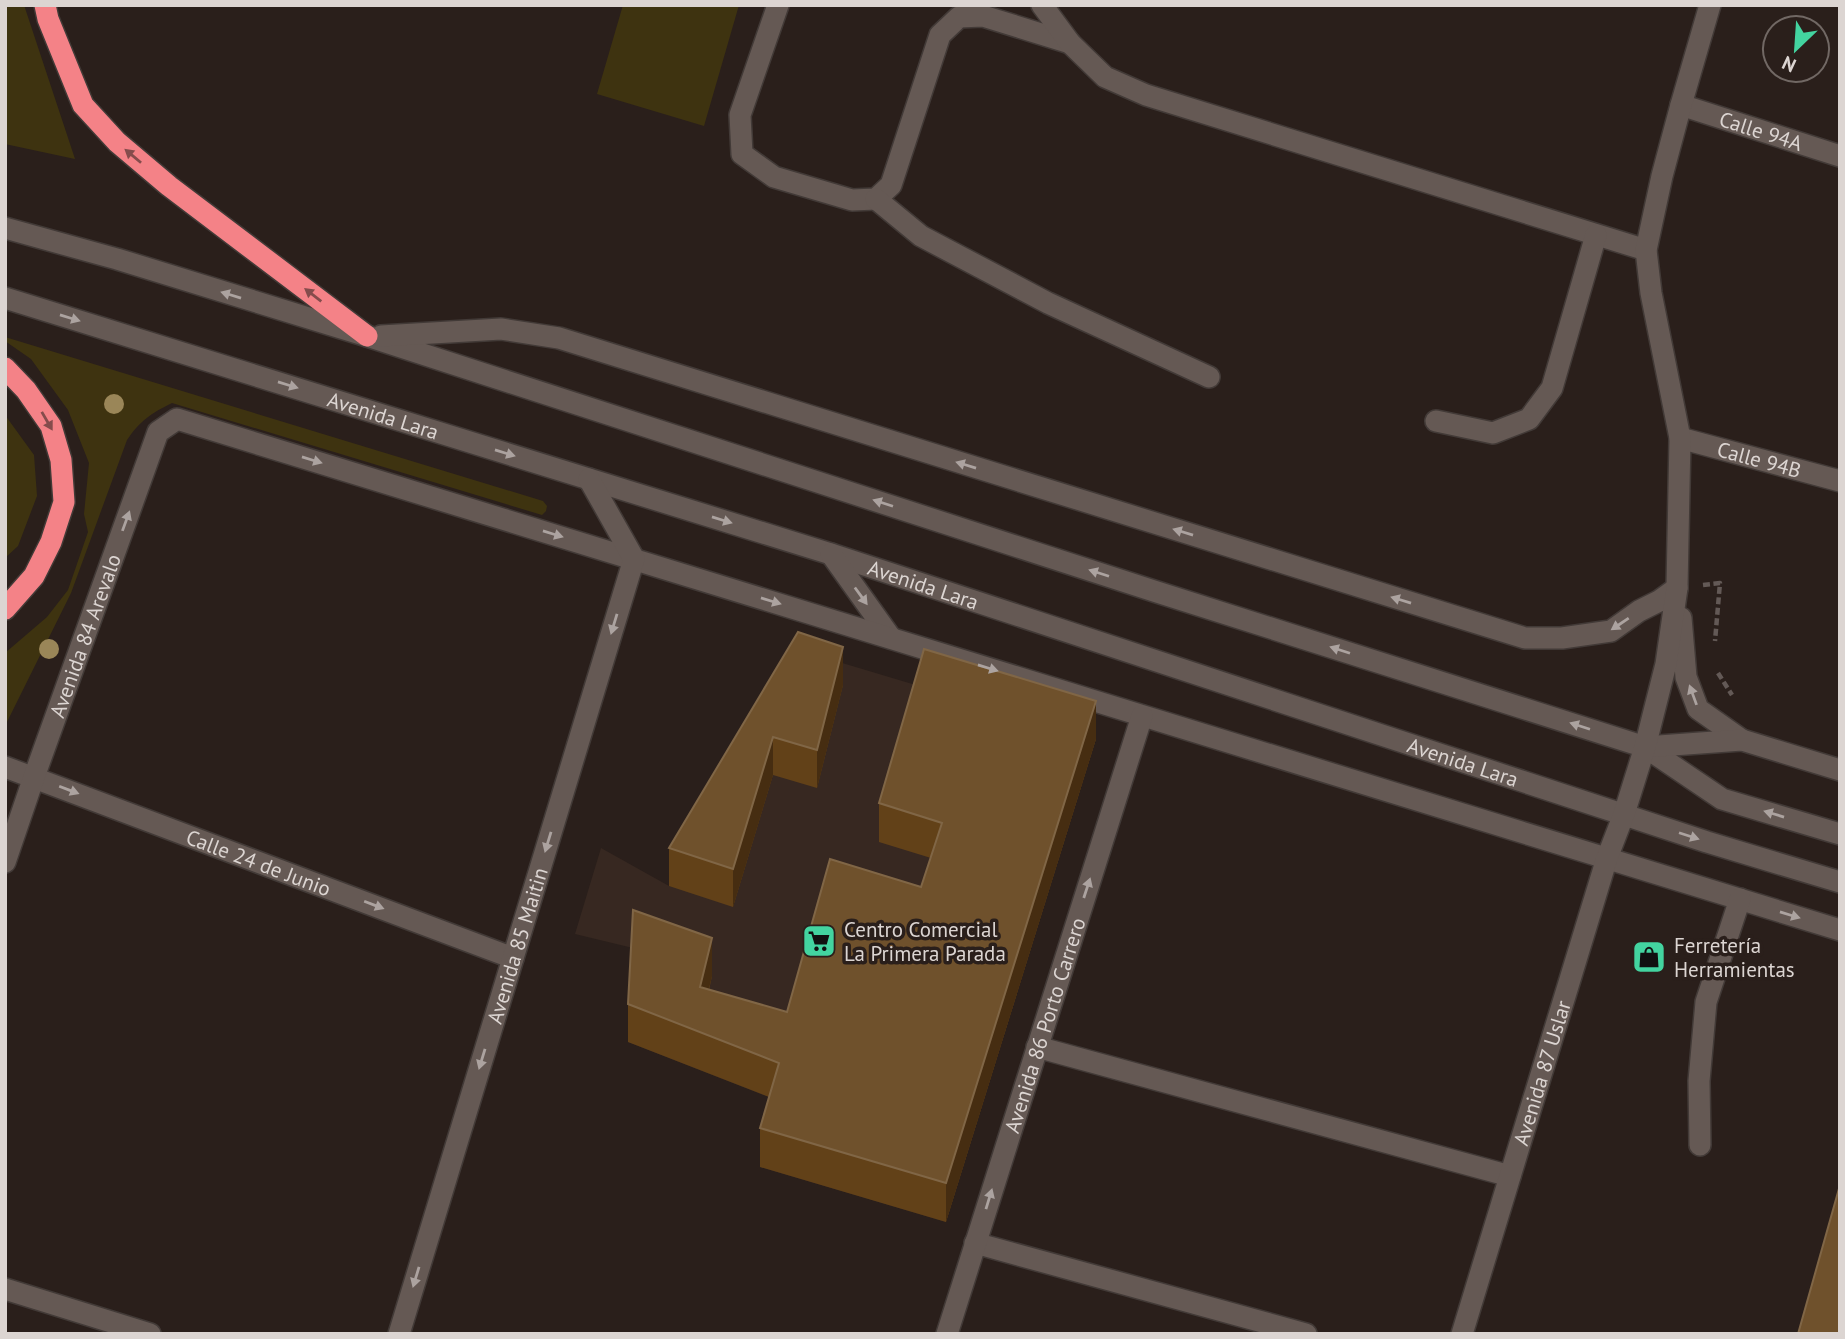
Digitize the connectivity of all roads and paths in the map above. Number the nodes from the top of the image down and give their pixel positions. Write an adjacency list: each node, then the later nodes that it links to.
1 (45, 5): 13 (highway, one-way to 1)
2 (778, 5): 8 (street)
3 (1042, 5): 5 (street)
4 (1710, 5): 6 (street)
5 (1070, 43): 8 (street); 10 (street)
6 (1681, 106): 7 (street, Calle 94A); 11 (street)
7 (1840, 156)
8 (876, 199): 15 (street)
9 (5, 228): 13 (street, one-way to 9)
10 (1596, 235): 11 (street); 16 (street)
11 (1646, 250): 17 (street)
12 (5, 298): 18 (street, Avenida Lara, one-way to 18)
13 (367, 336): 22 (street, one-way to 13); 29 (street, one-way to 13)
14 (5, 368): 23 (highway, one-way to 23)
15 (1209, 377)
16 (1436, 421)
17 (1680, 438): 19 (street, Calle 94B); 22 (street)
18 (589, 479): 20 (street, Avenida Lara, one-way to 20); 21 (street)
19 (1840, 481)
20 (831, 554): 24 (street, one-way to 24); 33 (street, Avenida Lara)
21 (634, 559): 24 (street, one-way to 24); 32 (street, Avenida 84 Arevalo, one-way to 21); 40 (street, Avenida 85 Maitin, one-way to 40)
22 (1677, 588): 25 (path); 28 (street, one-way to 22); 29 (street, Avenida 87 Uslar)
23 (5, 609)
24 (891, 638): 27 (street, one-way to 27)
25 (1714, 650)
26 (1713, 663): 28 (path)
27 (1142, 716): 35 (street); 41 (street, Avenida 86 Porto Carrero, one-way to 27)
28 (1742, 740): 29 (street); 31 (street)
29 (1645, 747): 33 (street, Avenida 87 Uslar); 34 (street, one-way to 29)
30 (5, 767): 32 (street, Calle 24 de Junio)
31 (1840, 770)
32 (34, 777): 36 (street, Avenida 84 Arevalo); 40 (street, Calle 24 de Junio, one-way to 40)
33 (1624, 814): 35 (street, Avenida 87 Uslar); 37 (street, Avenida Lara, one-way to 37)
34 (1840, 834)
35 (1607, 858): 38 (street); 43 (street, Avenida 87 Uslar)
36 (5, 862)
37 (1840, 882)
38 (1740, 899): 39 (street, one-way to 39); 42 (street)
39 (1840, 930)
40 (513, 958): 47 (street, Avenida 85 Maitin, one-way to 47)
41 (1037, 1048): 43 (street); 44 (street, Avenida 86 Porto Carrero, one-way to 41)
42 (1700, 1145)
43 (1510, 1176): 50 (street, Avenida 87 Uslar)
44 (975, 1243): 48 (street, Avenida 86 Porto Carrero); 49 (street)
45 (5, 1289): 46 (street)
46 (150, 1334)
47 (399, 1334)
48 (947, 1334)
49 (1306, 1334)
50 (1462, 1334)

